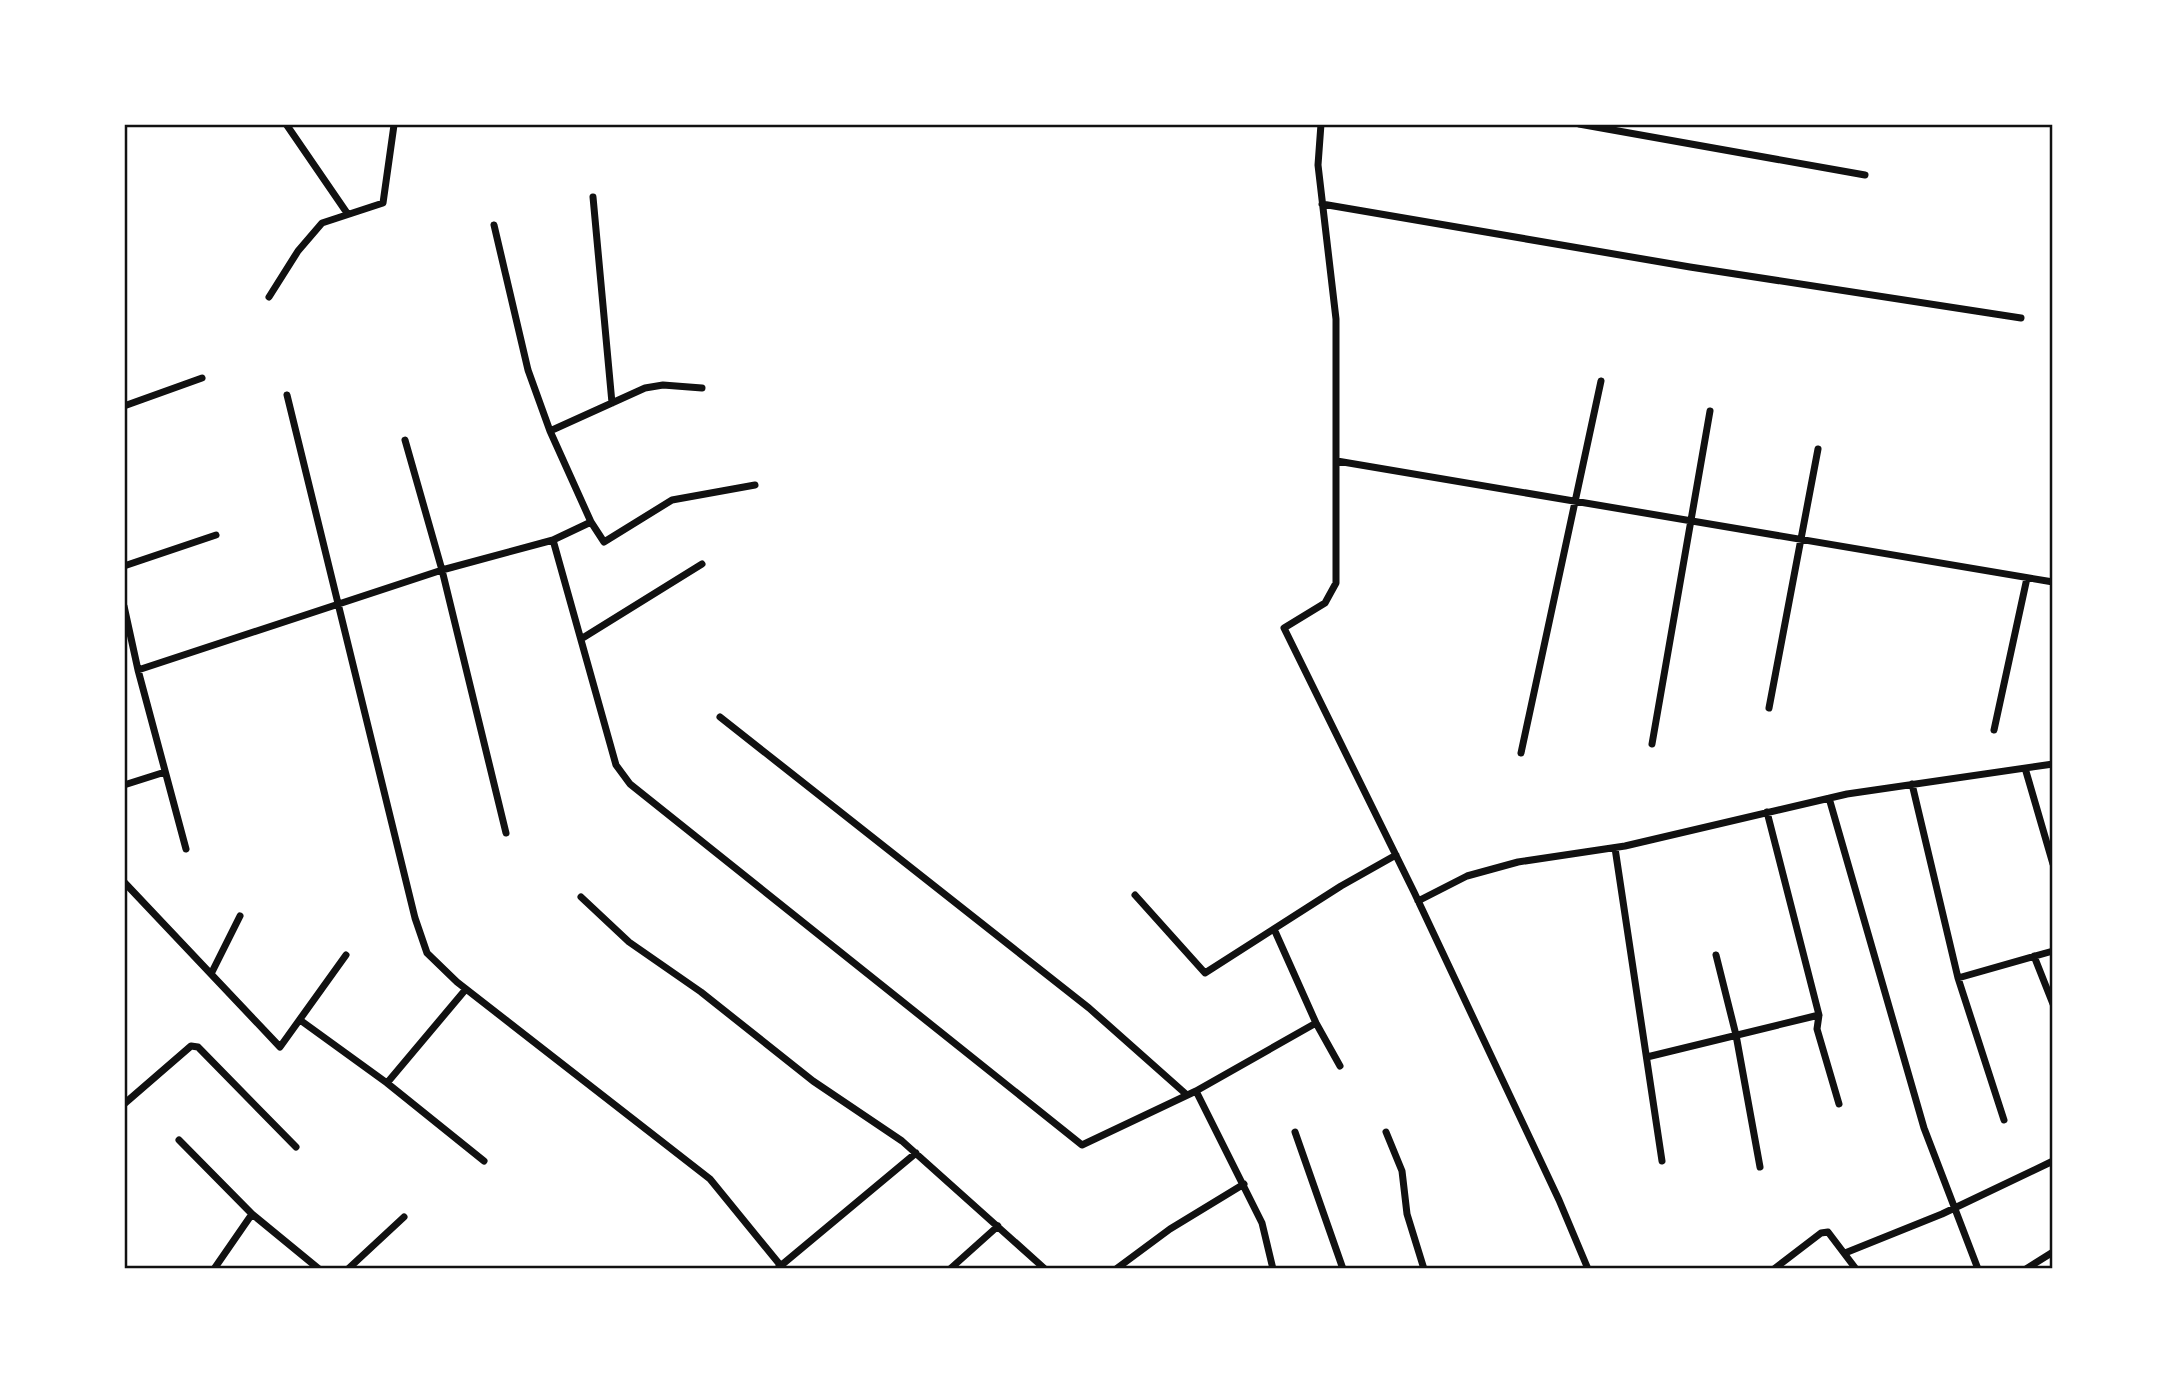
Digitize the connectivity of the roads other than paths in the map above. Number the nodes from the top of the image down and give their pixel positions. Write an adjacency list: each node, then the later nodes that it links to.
1 (286, 124): 8 (street)
2 (1321, 124): 7 (street)
3 (1578, 124): 5 (street)
4 (394, 125): 8 (street)
5 (1865, 175)
6 (593, 197): 16 (street)
7 (1322, 204): 11 (street); 22 (street)
8 (346, 213): 10 (street)
9 (494, 225): 19 (street)
10 (269, 297)
11 (2021, 318)
12 (202, 379): 17 (street)
13 (1601, 381): 24 (street)
14 (702, 388): 16 (street)
15 (287, 395): 35 (street)
16 (612, 403): 19 (street)
17 (124, 406)
18 (1710, 411): 25 (street)
19 (550, 431): 26 (street)
20 (405, 440): 32 (street)
21 (1818, 449): 28 (street)
22 (1337, 461): 24 (street); 54 (street)
23 (755, 485): 26 (street)
24 (1576, 500): 25 (street); 43 (street)
25 (1693, 519): 28 (street); 42 (street)
26 (591, 522): 29 (street)
27 (216, 536): 31 (street)
28 (1801, 538): 33 (street); 39 (street)
29 (553, 540): 32 (street); 37 (street)
30 (702, 564): 37 (street)
31 (124, 566)
32 (442, 570): 35 (street); 51 (street)
33 (2027, 578): 34 (street); 41 (street)
34 (2053, 582)
35 (338, 605): 38 (street); 68 (street)
36 (124, 606): 38 (street)
37 (581, 639): 78 (street)
38 (138, 670): 46 (street)
39 (1769, 708)
40 (720, 717): 78 (street)
41 (1994, 730)
42 (1652, 744)
43 (1521, 753)
44 (2053, 764): 45 (street)
45 (2025, 768): 47 (street); 55 (street)
46 (165, 772): 48 (street); 53 (street)
47 (1912, 784): 49 (street); 67 (street)
48 (124, 785)
49 (1829, 798): 50 (street); 92 (street)
50 (1767, 812): 52 (street); 70 (street)
51 (506, 833)
52 (1615, 848): 59 (street); 74 (street)
53 (186, 849)
54 (1396, 855): 59 (street); 61 (street)
55 (2053, 864)
56 (124, 882): 66 (street)
57 (1135, 895): 61 (street)
58 (580, 897): 86 (street)
59 (1418, 901): 108 (street)
60 (240, 916): 66 (street)
61 (1274, 929): 72 (street)
62 (2053, 951): 65 (street)
63 (1716, 955): 73 (street)
64 (346, 956): 71 (street)
65 (2034, 956): 67 (street); 69 (street)
66 (211, 974): 71 (street)
67 (1958, 978): 81 (street)
68 (466, 989): 76 (street); 98 (street)
69 (2053, 1004)
70 (1819, 1015): 73 (street); 80 (street)
71 (300, 1020): 76 (street)
72 (1316, 1023): 75 (street); 77 (street)
73 (1736, 1035): 74 (street); 90 (street)
74 (1647, 1058): 88 (street)
75 (1340, 1066)
76 (387, 1083): 87 (street)
77 (1196, 1091): 78 (street); 91 (street)
78 (1187, 1095)
79 (124, 1104): 85 (street)
80 (1839, 1104)
81 (2004, 1120)
82 (1295, 1132): 106 (street)
83 (1386, 1132): 107 (street)
84 (179, 1140): 93 (street)
85 (296, 1147)
86 (916, 1153): 95 (street); 98 (street)
87 (484, 1161)
88 (1662, 1161)
89 (2053, 1161): 92 (street)
90 (1760, 1167)
91 (1244, 1184): 104 (street); 105 (street)
92 (1954, 1209): 97 (street); 111 (street)
93 (252, 1214): 99 (street); 100 (street)
94 (404, 1217): 101 (street)
95 (998, 1226): 102 (street); 103 (street)
96 (2053, 1252): 112 (street)
97 (1845, 1253): 109 (street); 110 (street)
98 (779, 1267)
99 (214, 1269)
100 (318, 1269)
101 (348, 1269)
102 (950, 1269)
103 (1045, 1269)
104 (1116, 1269)
105 (1273, 1269)
106 (1343, 1269)
107 (1424, 1269)
108 (1587, 1269)
109 (1774, 1269)
110 (1856, 1269)
111 (1978, 1269)
112 (2026, 1269)

